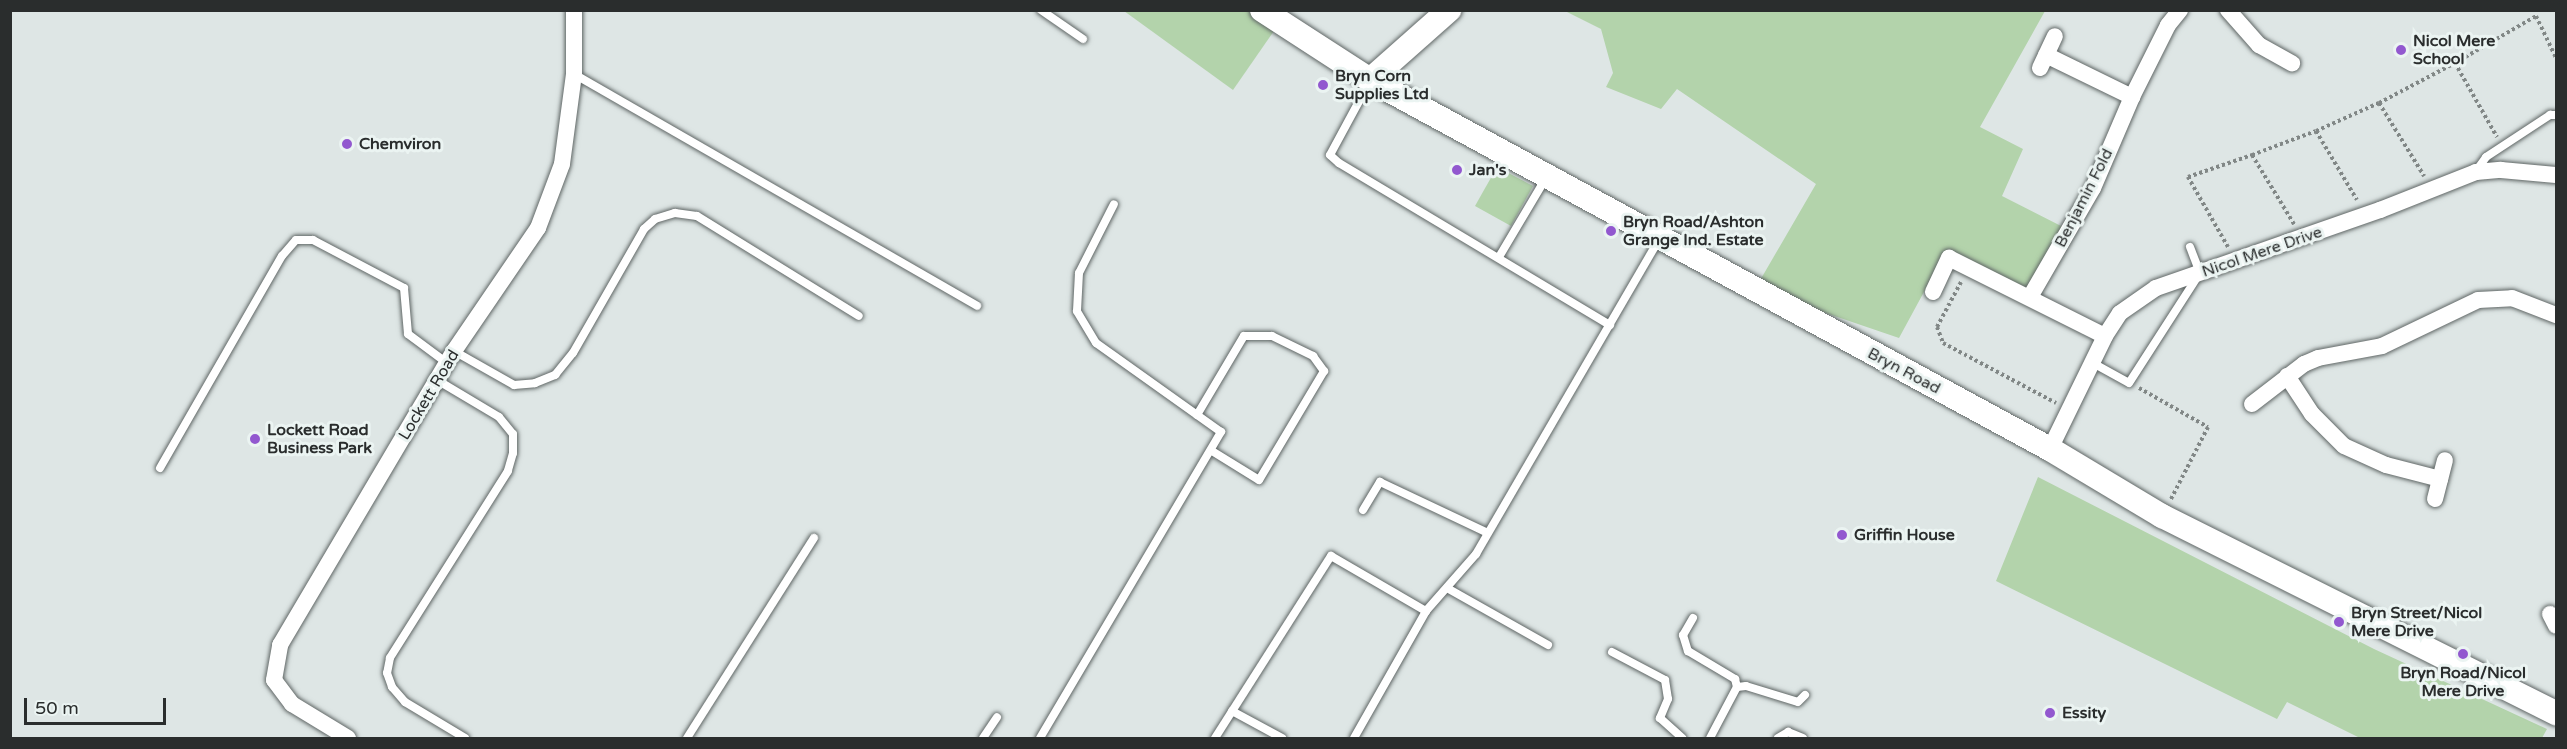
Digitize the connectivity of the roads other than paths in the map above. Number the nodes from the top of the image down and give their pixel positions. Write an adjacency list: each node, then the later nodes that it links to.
1 (574, 10): 10 (street, Lockett Road)
2 (1041, 10): 8 (lane)
3 (1262, 10): 11 (main road, Bryn Road)
4 (1449, 10): 11 (main road)
5 (2180, 10): 12 (street, Benjamin Fold)
6 (2228, 10): 9 (street)
7 (2055, 36): 12 (street)
8 (1083, 39)
9 (2292, 63)
10 (574, 74): 24 (lane); 29 (street, Lockett Road)
11 (1370, 80): 16 (main road, Bryn Road); 20 (lane)
12 (2132, 97): 23 (street, Benjamin Fold)
13 (2556, 115): 14 (lane)
14 (2476, 172): 15 (street, Nicol Mere Drive); 21 (street, Nicol Mere Drive)
15 (2556, 174)
16 (1546, 178): 18 (main road, Bryn Road); 20 (lane)
17 (1114, 204): 34 (lane)
18 (1660, 240): 27 (lane); 35 (main road, Bryn Road)
19 (2190, 247): 21 (lane)
20 (1499, 257): 27 (lane)
21 (2200, 273): 28 (street, Nicol Mere Drive); 30 (lane)
22 (1933, 292): 23 (street)
23 (2030, 297): 28 (street)
24 (977, 306)
25 (2556, 315): 31 (street)
26 (859, 316): 29 (lane)
27 (1610, 324): 42 (lane)
28 (2105, 336): 30 (street, Nicol Mere Drive)
29 (451, 357): 32 (street, Lockett Road); 38 (lane)
30 (2091, 362): 35 (street, Nicol Mere Drive)
31 (2287, 376): 33 (street); 39 (street)
32 (437, 380): 54 (street, Lockett Road); 55 (lane)
33 (2252, 405)
34 (1197, 415): 36 (lane); 36 (lane)
35 (2050, 449): 52 (main road, Bryn Road)
36 (1212, 451): 58 (lane)
37 (2445, 460): 39 (street)
38 (160, 468)
39 (2440, 479): 40 (street)
40 (2435, 499)
41 (1363, 510): 42 (lane)
42 (1488, 533): 44 (lane)
43 (814, 538): 56 (lane)
44 (1447, 588): 45 (lane); 47 (lane)
45 (1426, 611): 51 (lane); 61 (lane)
46 (1693, 618): 49 (lane)
47 (1548, 645)
48 (1612, 652): 62 (lane)
49 (1737, 687): 50 (lane); 63 (lane)
50 (1805, 695)
51 (1232, 711): 59 (lane); 60 (lane)
52 (2556, 713)
53 (997, 717): 57 (lane)
54 (348, 738)
55 (465, 738)
56 (687, 738)
57 (983, 738)
58 (1040, 738)
59 (1215, 738)
60 (1282, 738)
61 (1354, 738)
62 (1682, 738)
63 (1710, 738)
64 (1778, 738): 65 (lane)
65 (1803, 738)

